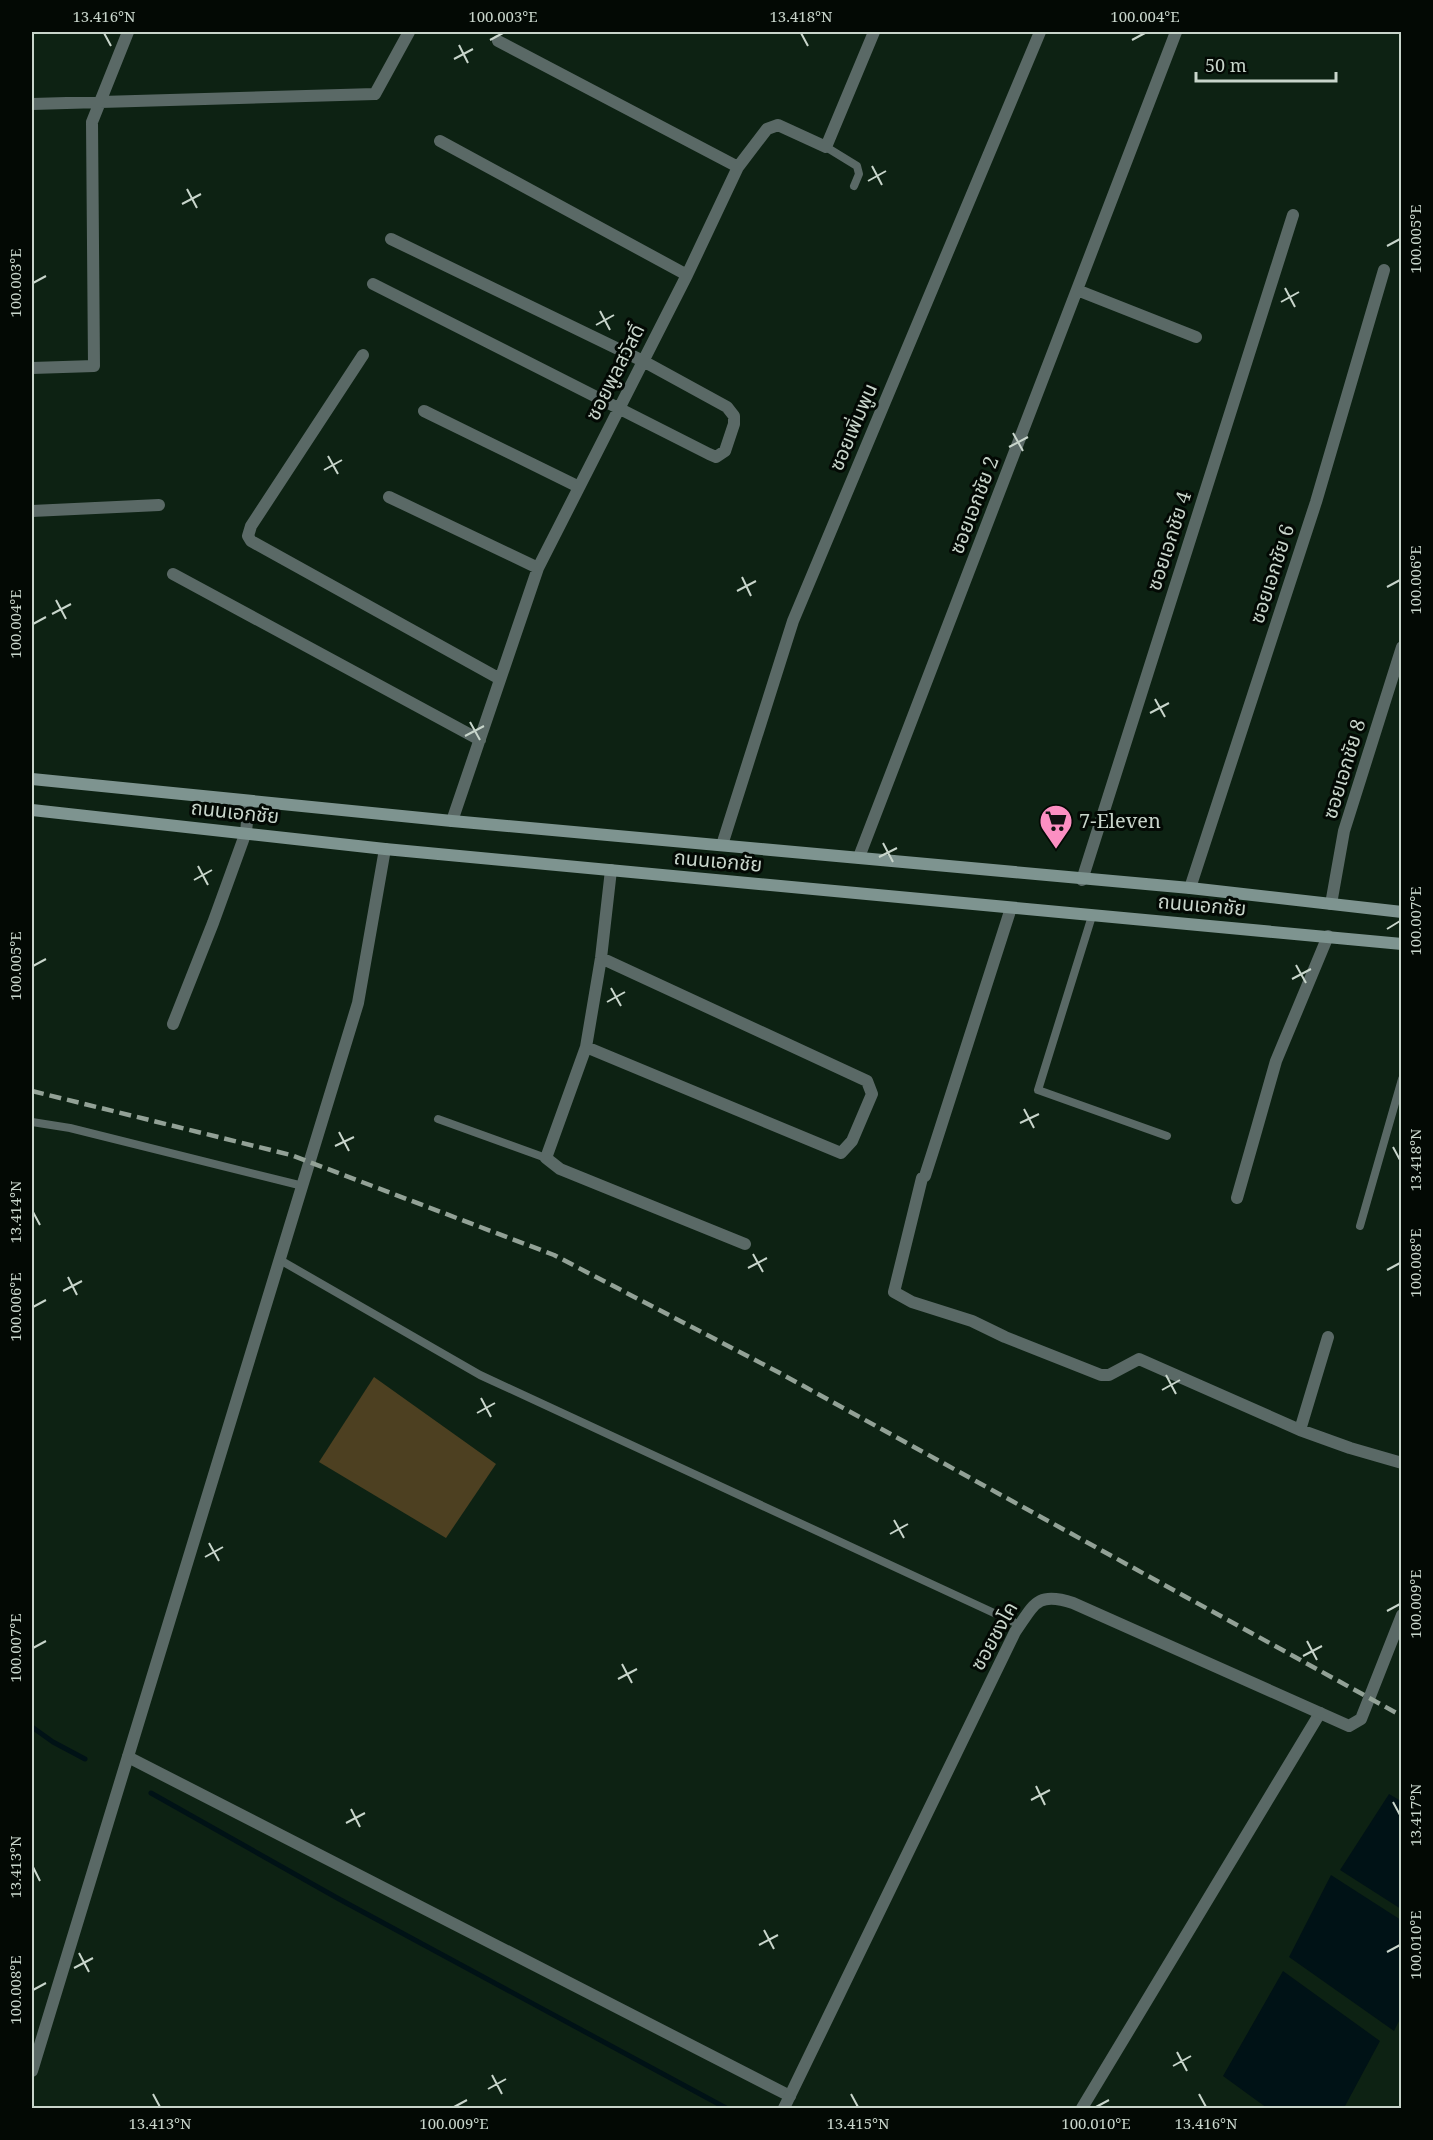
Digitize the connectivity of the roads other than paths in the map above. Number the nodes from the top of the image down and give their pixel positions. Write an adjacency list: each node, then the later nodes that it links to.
1 (128, 32): 7 (street)
2 (409, 32): 7 (street)
3 (874, 32): 10 (street)
4 (1040, 32): 39 (street, ซอยเพิ่มพูน)
5 (1176, 32): 18 (street, ซอยเอกชัย 2)
6 (498, 41): 11 (street)
7 (101, 102): 8 (street); 22 (street)
8 (32, 104)
9 (440, 141): 16 (street)
10 (826, 147): 11 (street, ซอยพูลสวัสดิ์); 12 (lane)
11 (738, 167): 16 (street, ซอยพูลสวัสดิ์)
12 (854, 186)
13 (1293, 215): 43 (street, ซอยเอกชัย 4)
14 (391, 239): 21 (street)
15 (1384, 270): 44 (street, ซอยเอกชัย 6)
16 (687, 275): 21 (street, ซอยพูลสวัสดิ์)
17 (373, 284): 23 (street)
18 (1077, 290): 19 (street); 41 (street, ซอยเอกชัย 2)
19 (1196, 337)
20 (363, 355): 32 (street)
21 (643, 361): 23 (street, ซอยพูลสวัสดิ์); 23 (street)
22 (32, 368)
23 (619, 408): 25 (street, ซอยพูลสวัสดิ์)
24 (424, 411): 25 (street)
25 (579, 487): 29 (street, ซอยพูลสวัสดิ์)
26 (389, 497): 29 (street)
27 (159, 505): 28 (street)
28 (32, 511)
29 (538, 568): 32 (street, ซอยพูลสวัสดิ์)
30 (173, 574): 33 (street)
31 (1401, 647): 45 (street, ซอยเอกชัย 8)
32 (500, 679): 33 (street, ซอยพูลสวัสดิ์)
33 (480, 740): 37 (street, ซอยพูลสวัสดิ์)
34 (32, 779): 35 (main road, ถนนเอกชัย)
35 (249, 801): 37 (main road, ถนนเอกชัย); 38 (street)
36 (32, 810): 38 (main road, ถนนเอกชัย)
37 (452, 821): 39 (main road, ถนนเอกชัย)
38 (246, 832): 40 (main road, ถนนเอกชัย); 52 (street)
39 (722, 845): 41 (main road, ถนนเอกชัย)
40 (385, 849): 42 (main road, ถนนเอกชัย); 59 (street)
41 (859, 857): 43 (main road, ถนนเอกชัย)
42 (611, 870): 46 (main road, ถนนเอกชัย); 51 (street)
43 (1082, 879): 44 (main road, ถนนเอกชัย)
44 (1190, 888): 45 (main road, ถนนเอกชัย)
45 (1331, 904): 47 (main road, ถนนเอกชัย)
46 (1011, 908): 48 (main road, ถนนเอกชัย); 65 (street)
47 (1401, 912)
48 (1092, 916): 49 (main road, ถนนเอกชัย); 57 (lane)
49 (1328, 936): 50 (main road, ถนนเอกชัย); 60 (street)
50 (1401, 944)
51 (601, 958): 53 (street); 53 (street)
52 (173, 1024)
53 (586, 1047): 58 (street)
54 (1401, 1079): 61 (lane)
55 (438, 1119): 58 (lane)
56 (32, 1122): 59 (lane)
57 (1167, 1136)
58 (546, 1158): 62 (street)
59 (303, 1186): 63 (street)
60 (1238, 1198)
61 (1360, 1226)
62 (745, 1244)
63 (280, 1260): 68 (lane); 71 (street)
64 (1328, 1337): 65 (street)
65 (1300, 1430): 66 (street)
66 (1401, 1462)
67 (1401, 1615): 69 (street, ซอยชงโค)
68 (1020, 1625): 70 (street, ซอยชงโค); 73 (street, ซอยชงโค)
69 (1398, 1637): 70 (street, ซอยชงโค)
70 (1320, 1713): 75 (street)
71 (128, 1757): 72 (street); 73 (street)
72 (32, 2071)
73 (790, 2096): 74 (street, ซอยชงโค)
74 (784, 2109)
75 (1082, 2109)

